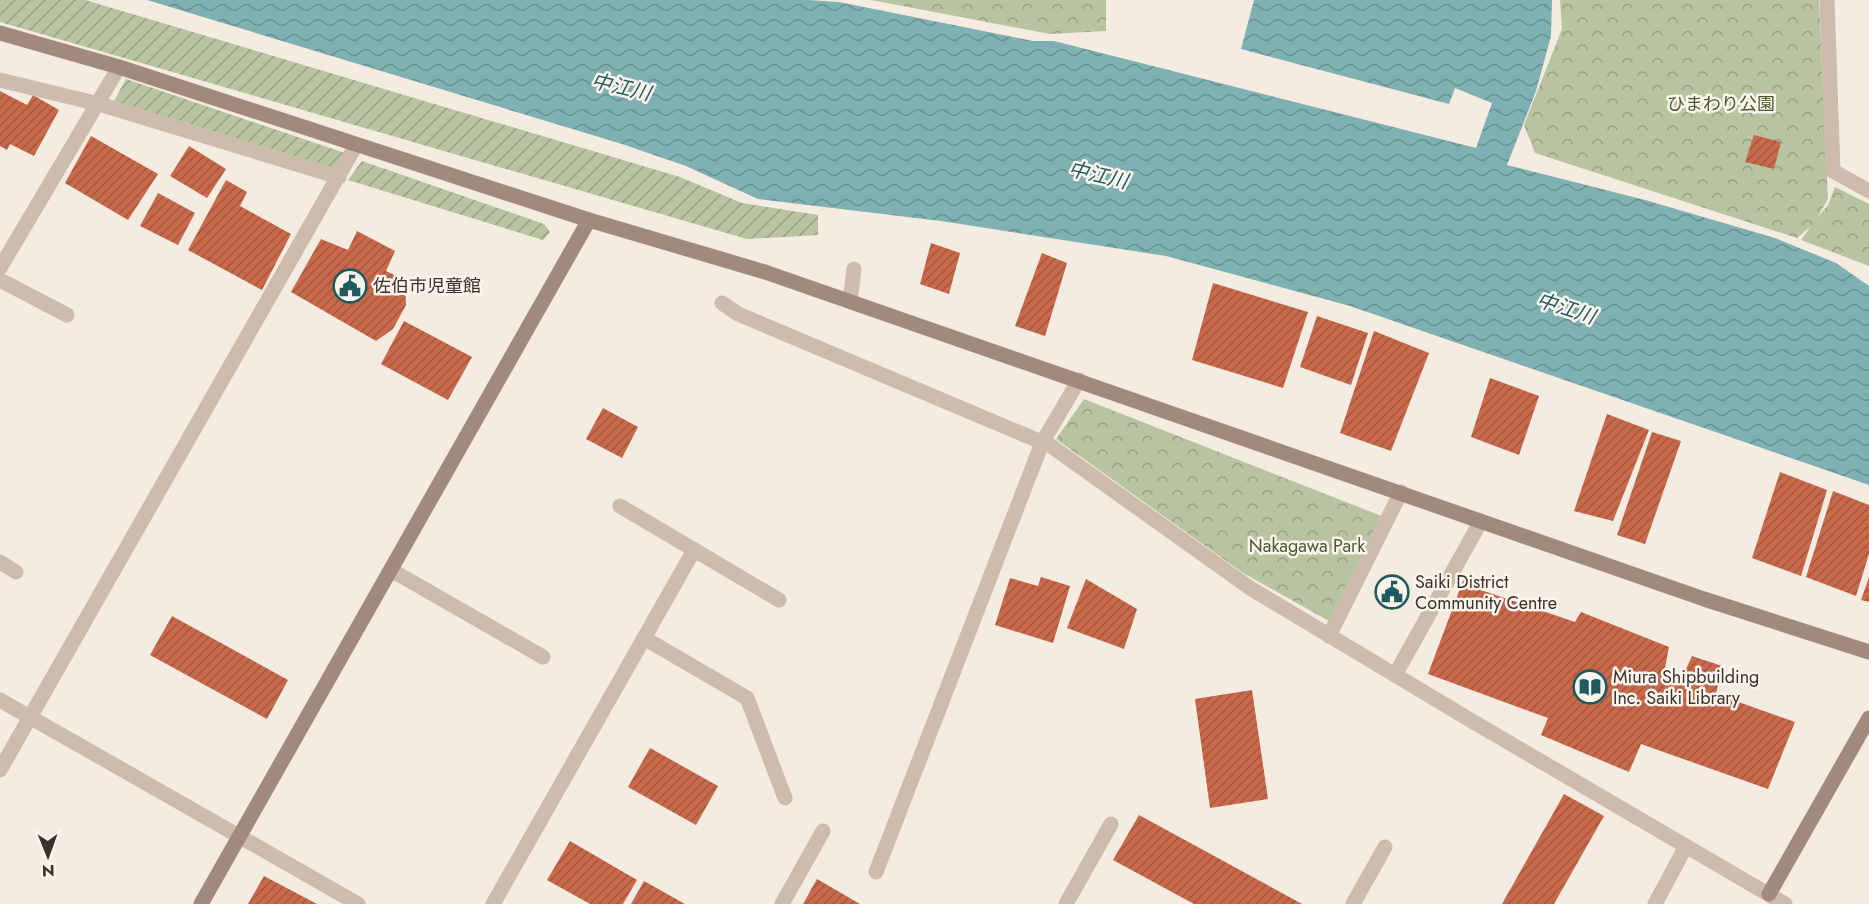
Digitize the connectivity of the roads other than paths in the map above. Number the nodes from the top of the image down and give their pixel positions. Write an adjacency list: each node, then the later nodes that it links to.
1 (1827, 0): 8 (street)
2 (0, 33): 3 (street)
3 (119, 67): 5 (street); 6 (street)
4 (0, 80): 5 (street)
5 (99, 104): 7 (street); 10 (street)
6 (356, 145): 7 (street); 9 (street)
7 (339, 177): 32 (street)
8 (1869, 191)
9 (589, 220): 13 (street); 23 (street)
10 (0, 268)
11 (854, 269): 13 (street)
12 (0, 280): 15 (street)
13 (850, 301): 16 (street)
14 (722, 303): 17 (street)
15 (67, 315)
16 (1078, 380): 17 (street); 18 (street)
17 (1042, 443): 26 (street); 41 (street)
18 (1401, 492): 20 (street); 26 (street)
19 (620, 506): 21 (street)
20 (1481, 520): 28 (street); 30 (street)
21 (694, 550): 25 (street); 27 (street)
22 (0, 562): 24 (street)
23 (391, 570): 29 (street); 38 (street)
24 (16, 572)
25 (779, 600)
26 (1329, 636): 30 (street)
27 (644, 638): 35 (street); 45 (street)
28 (1869, 652)
29 (543, 657)
30 (1395, 675): 39 (street)
31 (0, 700): 32 (street)
32 (30, 717): 34 (street); 38 (street)
33 (1869, 718): 42 (street)
34 (0, 770)
35 (785, 798)
36 (1111, 824): 47 (street)
37 (823, 831): 46 (street)
38 (240, 837): 43 (street); 44 (street)
39 (1686, 846): 42 (street); 49 (street)
40 (1385, 847): 48 (street)
41 (876, 872)
42 (1769, 894): 50 (street)
43 (201, 904)
44 (358, 904)
45 (493, 904)
46 (782, 904)
47 (1066, 904)
48 (1353, 904)
49 (1656, 904)
50 (1785, 904)

